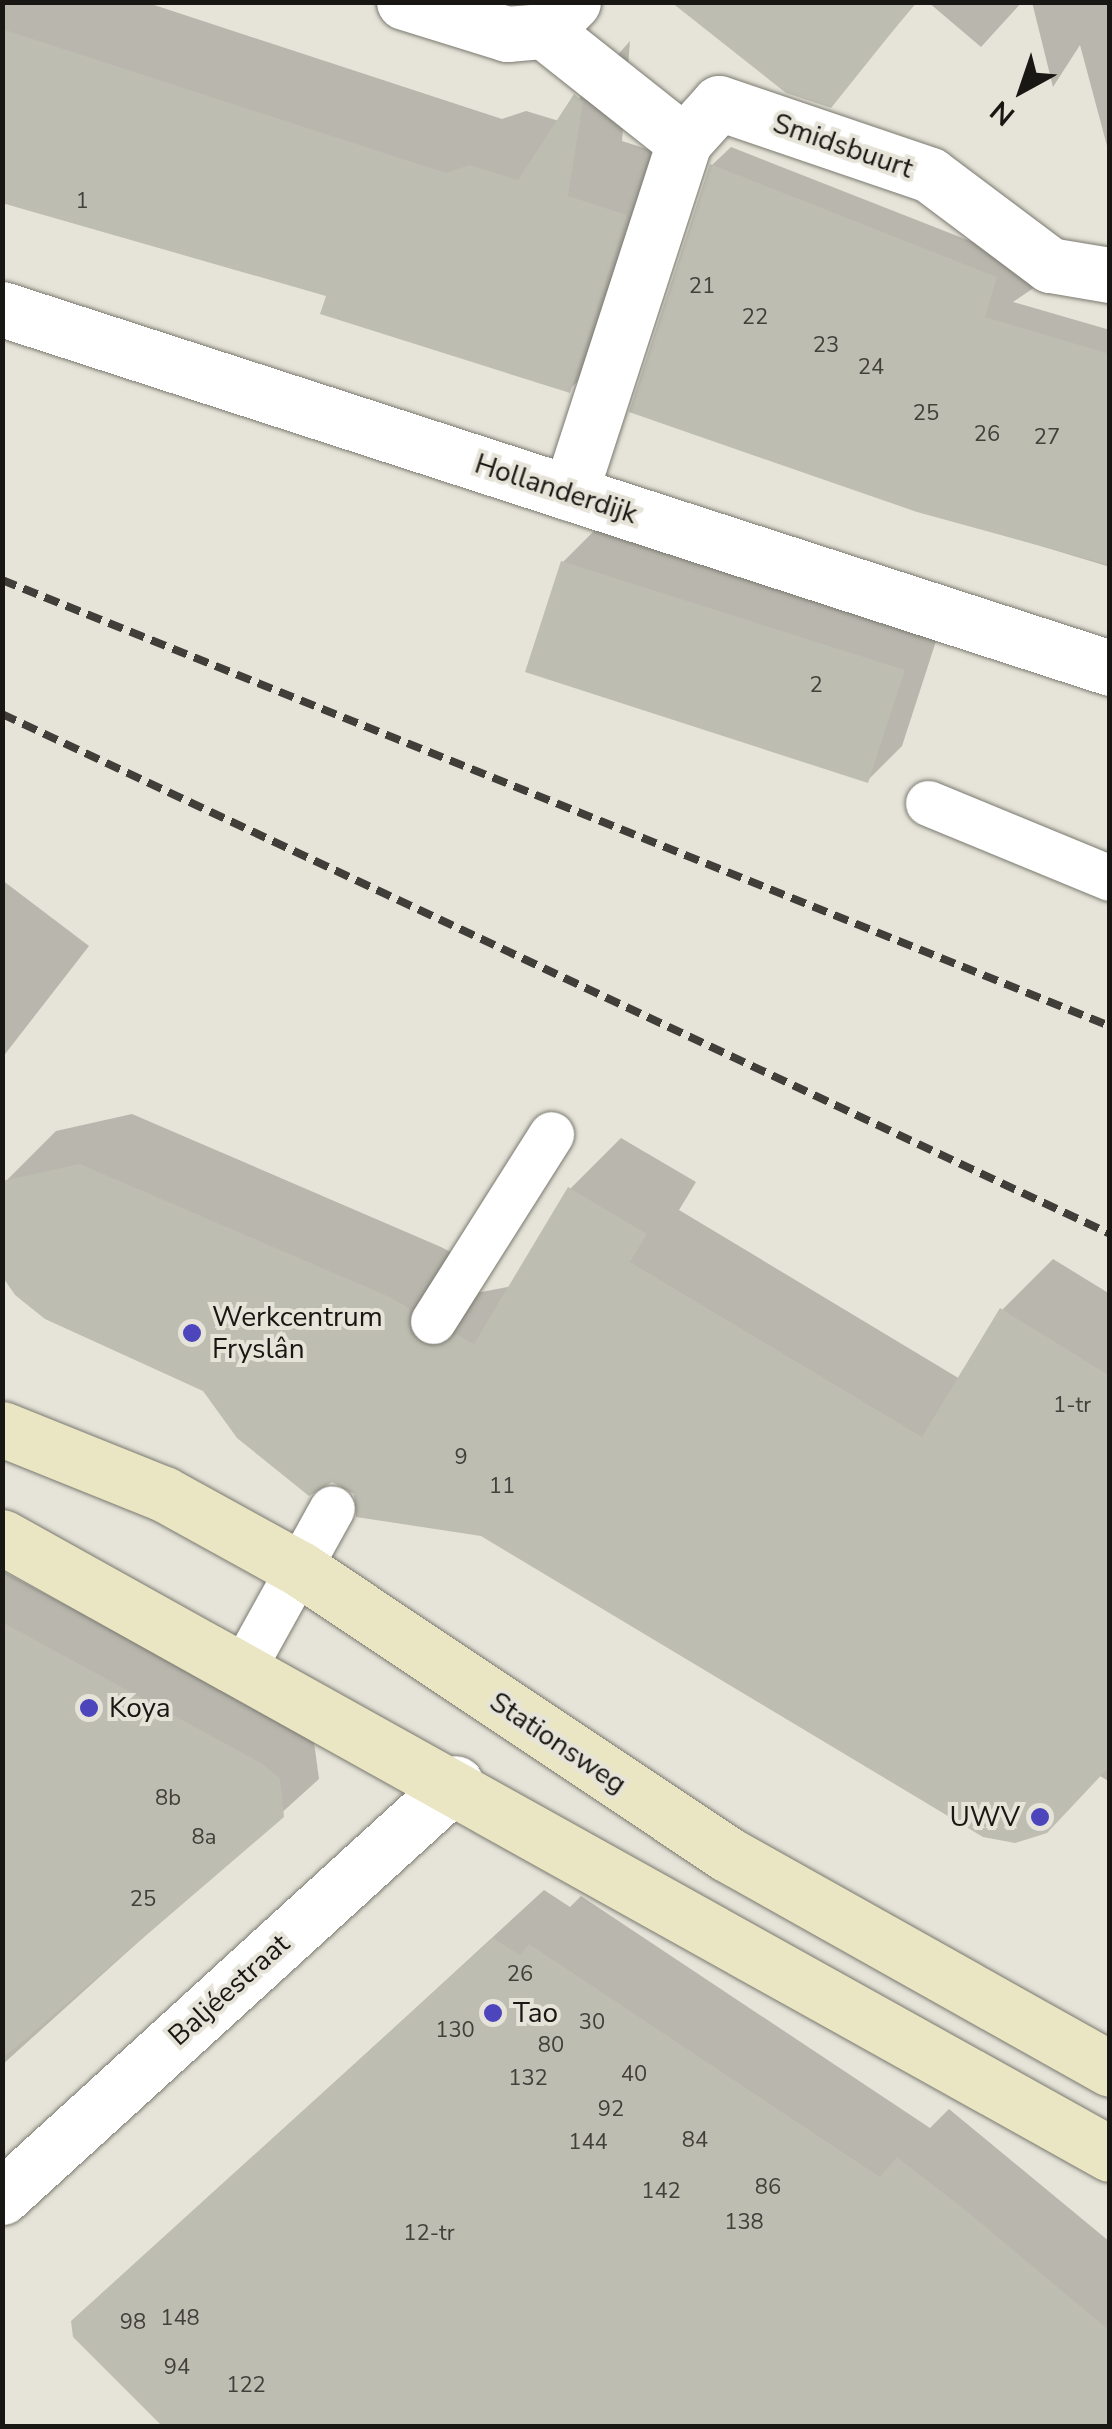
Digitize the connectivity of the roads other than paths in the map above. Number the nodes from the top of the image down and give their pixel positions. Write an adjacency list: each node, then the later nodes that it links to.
1 (404, 2): 2 (street)
2 (559, 17): 3 (street)
3 (684, 142): 4 (street, Smidsbuurt); 6 (street, Smidsbuurt)
4 (1110, 275)
5 (2, 309): 6 (street, Hollanderdijk)
6 (570, 493): 7 (street, Hollanderdijk)
7 (1110, 668)
8 (928, 803): 9 (lane)
9 (1110, 878)
10 (551, 1134): 11 (lane)
11 (433, 1322)
12 (2, 1429): 15 (main road, Stationsweg)
13 (332, 1508): 15 (lane)
14 (2, 1537): 16 (main road)
15 (300, 1569): 16 (lane); 18 (main road, Stationsweg)
16 (245, 1666): 17 (main road)
17 (456, 1783): 19 (main road); 20 (street, Baljéestraat)
18 (1110, 2069)
19 (1110, 2154)
20 (2, 2197)

